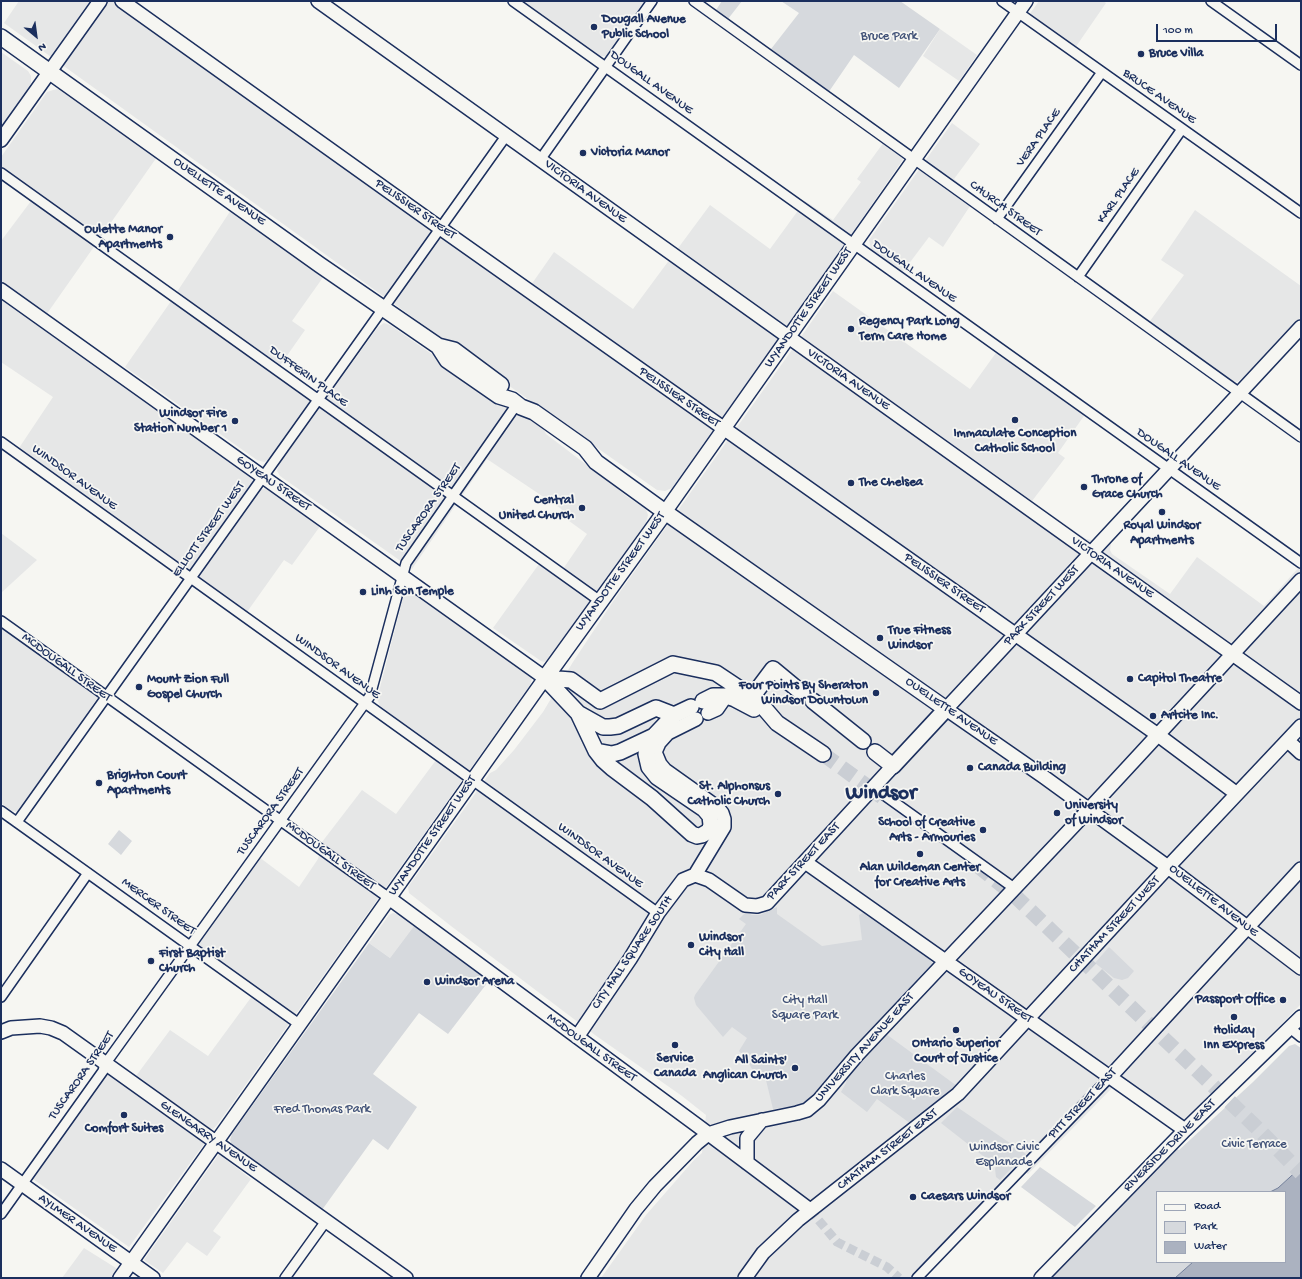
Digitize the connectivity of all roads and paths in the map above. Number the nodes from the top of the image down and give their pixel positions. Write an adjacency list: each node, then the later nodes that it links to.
1 (100, 1): 14 (street)
2 (122, 1): 24 (street, PELISSIER STREET)
3 (318, 1): 17 (street, VICTORIA AVENUE)
4 (513, 1): 13 (street, DOUGALL AVENUE)
5 (652, 1): 13 (street)
6 (694, 1): 20 (street, CHURCH STREET)
7 (1002, 1): 10 (street, BRUCE AVENUE)
8 (1026, 1): 10 (street, WYANDOTTE STREET WEST)
9 (1211, 1): 12 (street)
10 (1018, 12): 15 (street, BRUCE AVENUE); 20 (street, WYANDOTTE STREET WEST)
11 (1, 36): 14 (main road, OUELLETTE AVENUE)
12 (1301, 65)
13 (606, 67): 19 (street); 25 (street, DOUGALL AVENUE)
14 (49, 72): 18 (street); 28 (main road, OUELLETTE AVENUE)
15 (1102, 72): 16 (street, BRUCE AVENUE); 23 (street, VERA PLACE)
16 (1182, 129): 22 (street, BRUCE AVENUE); 26 (street, KARL PLACE)
17 (506, 136): 19 (street, VICTORIA AVENUE); 24 (street, ELLIOTT STREET WEST)
18 (1, 140)
19 (540, 160): 30 (street, VICTORIA AVENUE)
20 (914, 160): 23 (street, CHURCH STREET); 25 (street, WYANDOTTE STREET WEST)
21 (1, 174): 32 (street, DUFFERIN PLACE)
22 (1301, 213)
23 (997, 219): 26 (street, CHURCH STREET)
24 (440, 228): 28 (street, ELLIOTT STREET WEST); 34 (street, PELISSIER STREET)
25 (854, 245): 30 (street, WYANDOTTE STREET WEST); 37 (street, DOUGALL AVENUE)
26 (1078, 277): 31 (street, CHURCH STREET)
27 (1, 290): 38 (street, GOYEAU STREET)
28 (383, 309): 32 (street, ELLIOTT STREET WEST); 33 (main road, OUELLETTE AVENUE)
29 (1301, 327): 31 (street, PARK STREET WEST)
30 (788, 338): 34 (street, WYANDOTTE STREET WEST); 41 (street, VICTORIA AVENUE)
31 (1240, 393): 35 (street, CHURCH STREET); 37 (street, PARK STREET WEST)
32 (318, 400): 38 (street, ELLIOTT STREET WEST); 39 (street, DUFFERIN PLACE)
33 (517, 404): 39 (street, TUSCARORA STREET); 40 (main road, OUELLETTE AVENUE)
34 (723, 429): 40 (street, WYANDOTTE STREET WEST); 48 (street, PELISSIER STREET)
35 (1301, 437)
36 (1, 442): 44 (street, WINDSOR AVENUE)
37 (1170, 469): 41 (street, PARK STREET WEST); 42 (street, DOUGALL AVENUE)
38 (263, 477): 43 (street, GOYEAU STREET); 44 (street, ELLIOTT STREET WEST)
39 (453, 496): 43 (street, TUSCARORA STREET); 46 (street, DUFFERIN PLACE)
40 (665, 512): 46 (main road, WYANDOTTE STREET WEST); 55 (main road, OUELLETTE AVENUE)
41 (1091, 553): 48 (street, PARK STREET WEST); 49 (street, VICTORIA AVENUE)
42 (1301, 563)
43 (402, 576): 50 (street, GOYEAU STREET); 53 (street, TUSCARORA STREET)
44 (191, 578): 51 (street, ELLIOTT STREET WEST); 53 (street, WINDSOR AVENUE)
45 (1301, 580): 49 (street, UNIVERSITY AVENUE EAST)
46 (600, 601): 50 (main road, WYANDOTTE STREET WEST)
47 (1, 621): 51 (street, MCDOUGALL STREET)
48 (1016, 635): 55 (street, PARK STREET WEST); 61 (street, PELISSIER STREET)
49 (1233, 654): 54 (street, VICTORIA AVENUE); 61 (street, UNIVERSITY AVENUE EAST)
50 (545, 678): 52 (main road); 57 (main road); 70 (street, WYANDOTTE STREET WEST)
51 (107, 696): 75 (street, MCDOUGALL STREET); 76 (street, ELLIOTT STREET WEST)
52 (752, 698): 59 (main road); 63 (main road)
53 (365, 703): 70 (street, WINDSOR AVENUE); 75 (street, TUSCARORA STREET)
54 (1301, 703)
55 (946, 709): 69 (main road, PARK STREET EAST); 73 (street, OUELLETTE AVENUE)
56 (700, 710): 58 (main road); 59 (main road); 81 (street)
57 (578, 713): 58 (main road); 65 (main road)
58 (674, 715): 62 (main road)
59 (777, 723): 67 (main road)
60 (1301, 726): 64 (street, CHATHAM STREET WEST)
61 (1158, 735): 72 (street, PELISSIER STREET); 73 (street, UNIVERSITY AVENUE EAST)
62 (654, 736): 65 (main road); 65 (main road)
63 (863, 741)
64 (1288, 741): 68 (street); 72 (street, CHATHAM STREET WEST)
65 (596, 751)
66 (875, 752): 69 (main road)
67 (823, 754)
68 (1301, 754)
69 (893, 766): 71 (street, PARK STREET EAST)
70 (473, 780): 83 (street, WYANDOTTE STREET WEST); 84 (street, WINDSOR AVENUE)
71 (873, 787): 77 (street, PARK STREET EAST); 82 (street)
72 (1237, 794): 78 (street, CHATHAM STREET WEST)
73 (1089, 810): 78 (street, OUELLETTE AVENUE); 82 (street, UNIVERSITY AVENUE EAST)
74 (1, 811): 76 (street, MERCER STREET)
75 (280, 820): 83 (street, MCDOUGALL STREET); 86 (street, TUSCARORA STREET)
76 (17, 822): 80 (street, MERCER STREET)
77 (805, 862): 81 (street, PARK STREET EAST); 87 (street, GOYEAU STREET)
78 (1168, 867): 85 (street, OUELLETTE AVENUE); 91 (street, CHATHAM STREET WEST)
79 (1301, 869): 85 (street, PITT STREET EAST)
80 (88, 873): 86 (street, MERCER STREET); 89 (street)
81 (695, 875): 84 (street, CITY HALL SQUARE SOUTH)
82 (1014, 888): 87 (street, UNIVERSITY AVENUE EAST)
83 (389, 898): 92 (street, WYANDOTTE STREET WEST); 95 (street, MCDOUGALL STREET)
84 (658, 913): 95 (street, CITY HALL SQUARE SOUTH)
85 (1247, 927): 88 (street, OUELLETTE AVENUE); 98 (street, PITT STREET EAST)
86 (190, 946): 92 (street, MERCER STREET); 97 (street, TUSCARORA STREET)
87 (946, 961): 91 (street, GOYEAU STREET); 99 (street, UNIVERSITY AVENUE EAST)
88 (1301, 968)
89 (1, 997)
90 (1301, 1017): 93 (street, RIVERSIDE DRIVE EAST)
91 (1028, 1018): 98 (street, GOYEAU STREET); 106 (street, CHATHAM STREET EAST)
92 (299, 1024): 102 (street, WYANDOTTE STREET WEST)
93 (1290, 1028): 96 (street); 100 (street, RIVERSIDE DRIVE EAST)
94 (1, 1032): 97 (street, GLENGARRY AVENUE)
95 (577, 1037): 101 (street, MCDOUGALL STREET)
96 (1301, 1037)
97 (106, 1064): 102 (street, GLENGARRY AVENUE); 105 (street, TUSCARORA STREET)
98 (1110, 1077): 100 (street, GOYEAU STREET); 116 (street, PITT STREET EAST)
99 (762, 1120): 101 (street, UNIVERSITY AVENUE EAST); 103 (street)
100 (1185, 1130): 117 (street, RIVERSIDE DRIVE EAST)
101 (708, 1134): 103 (street, MCDOUGALL STREET); 114 (street, UNIVERSITY AVENUE EAST)
102 (216, 1142): 108 (street, GLENGARRY AVENUE); 109 (street, WYANDOTTE STREET WEST)
103 (747, 1162): 106 (street, MCDOUGALL STREET)
104 (1, 1170): 105 (street, AYLMER AVENUE)
105 (22, 1184): 107 (street, TUSCARORA STREET); 109 (street, AYLMER AVENUE)
106 (810, 1210): 115 (street, CHATHAM STREET EAST)
107 (1, 1214)
108 (326, 1221): 112 (street); 113 (street, GLENGARRY AVENUE)
109 (131, 1262): 110 (street, WYANDOTTE STREET WEST); 111 (street, AYLMER AVENUE)
110 (120, 1278)
111 (153, 1278)
112 (285, 1278)
113 (406, 1278)
114 (588, 1278)
115 (745, 1278)
116 (917, 1278)
117 (1041, 1278)

